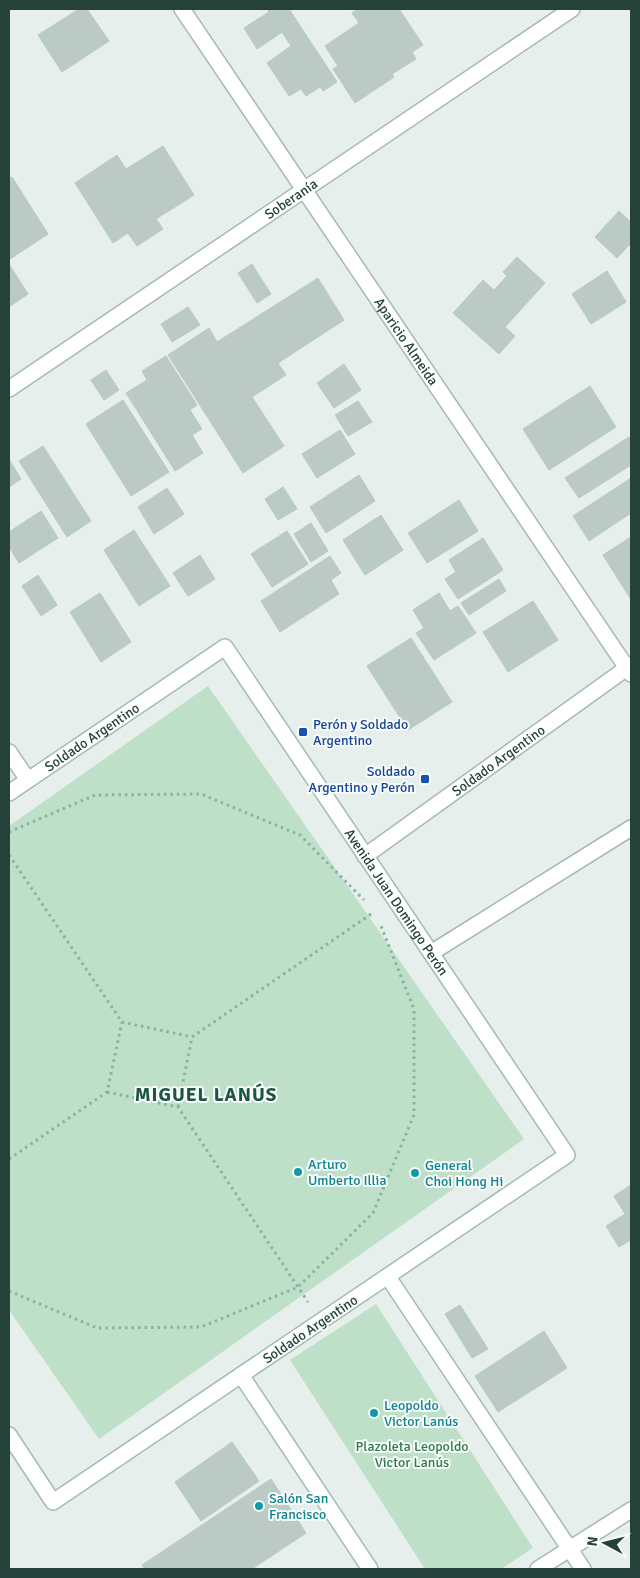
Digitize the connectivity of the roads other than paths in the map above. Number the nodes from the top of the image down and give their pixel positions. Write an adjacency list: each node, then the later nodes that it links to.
1 (182, 9): 3 (main road, Aparicio Almeida)
2 (572, 9): 3 (main road, Soberanía)
3 (304, 191): 4 (main road, Soberanía); 6 (main road, Aparicio Almeida)
4 (9, 389)
5 (225, 647): 8 (main road, Soldado Argentino); 11 (main road, Avenida Juan Domingo Perón)
6 (630, 669): 11 (main road, Soldado Argentino)
7 (9, 752): 8 (main road)
8 (28, 780): 9 (main road, Soldado Argentino)
9 (9, 793)
10 (631, 828): 12 (main road)
11 (365, 856): 12 (main road, Avenida Juan Domingo Perón)
12 (431, 953): 13 (main road, Avenida Juan Domingo Perón)
13 (567, 1155): 14 (main road, Soldado Argentino)
14 (388, 1277): 15 (main road, Soldado Argentino); 18 (main road)
15 (241, 1375): 16 (main road, Soldado Argentino); 19 (main road)
16 (9, 1435)
17 (631, 1510): 18 (main road)
18 (569, 1549): 20 (main road); 21 (main road)
19 (370, 1569)
20 (538, 1569)
21 (583, 1569)

